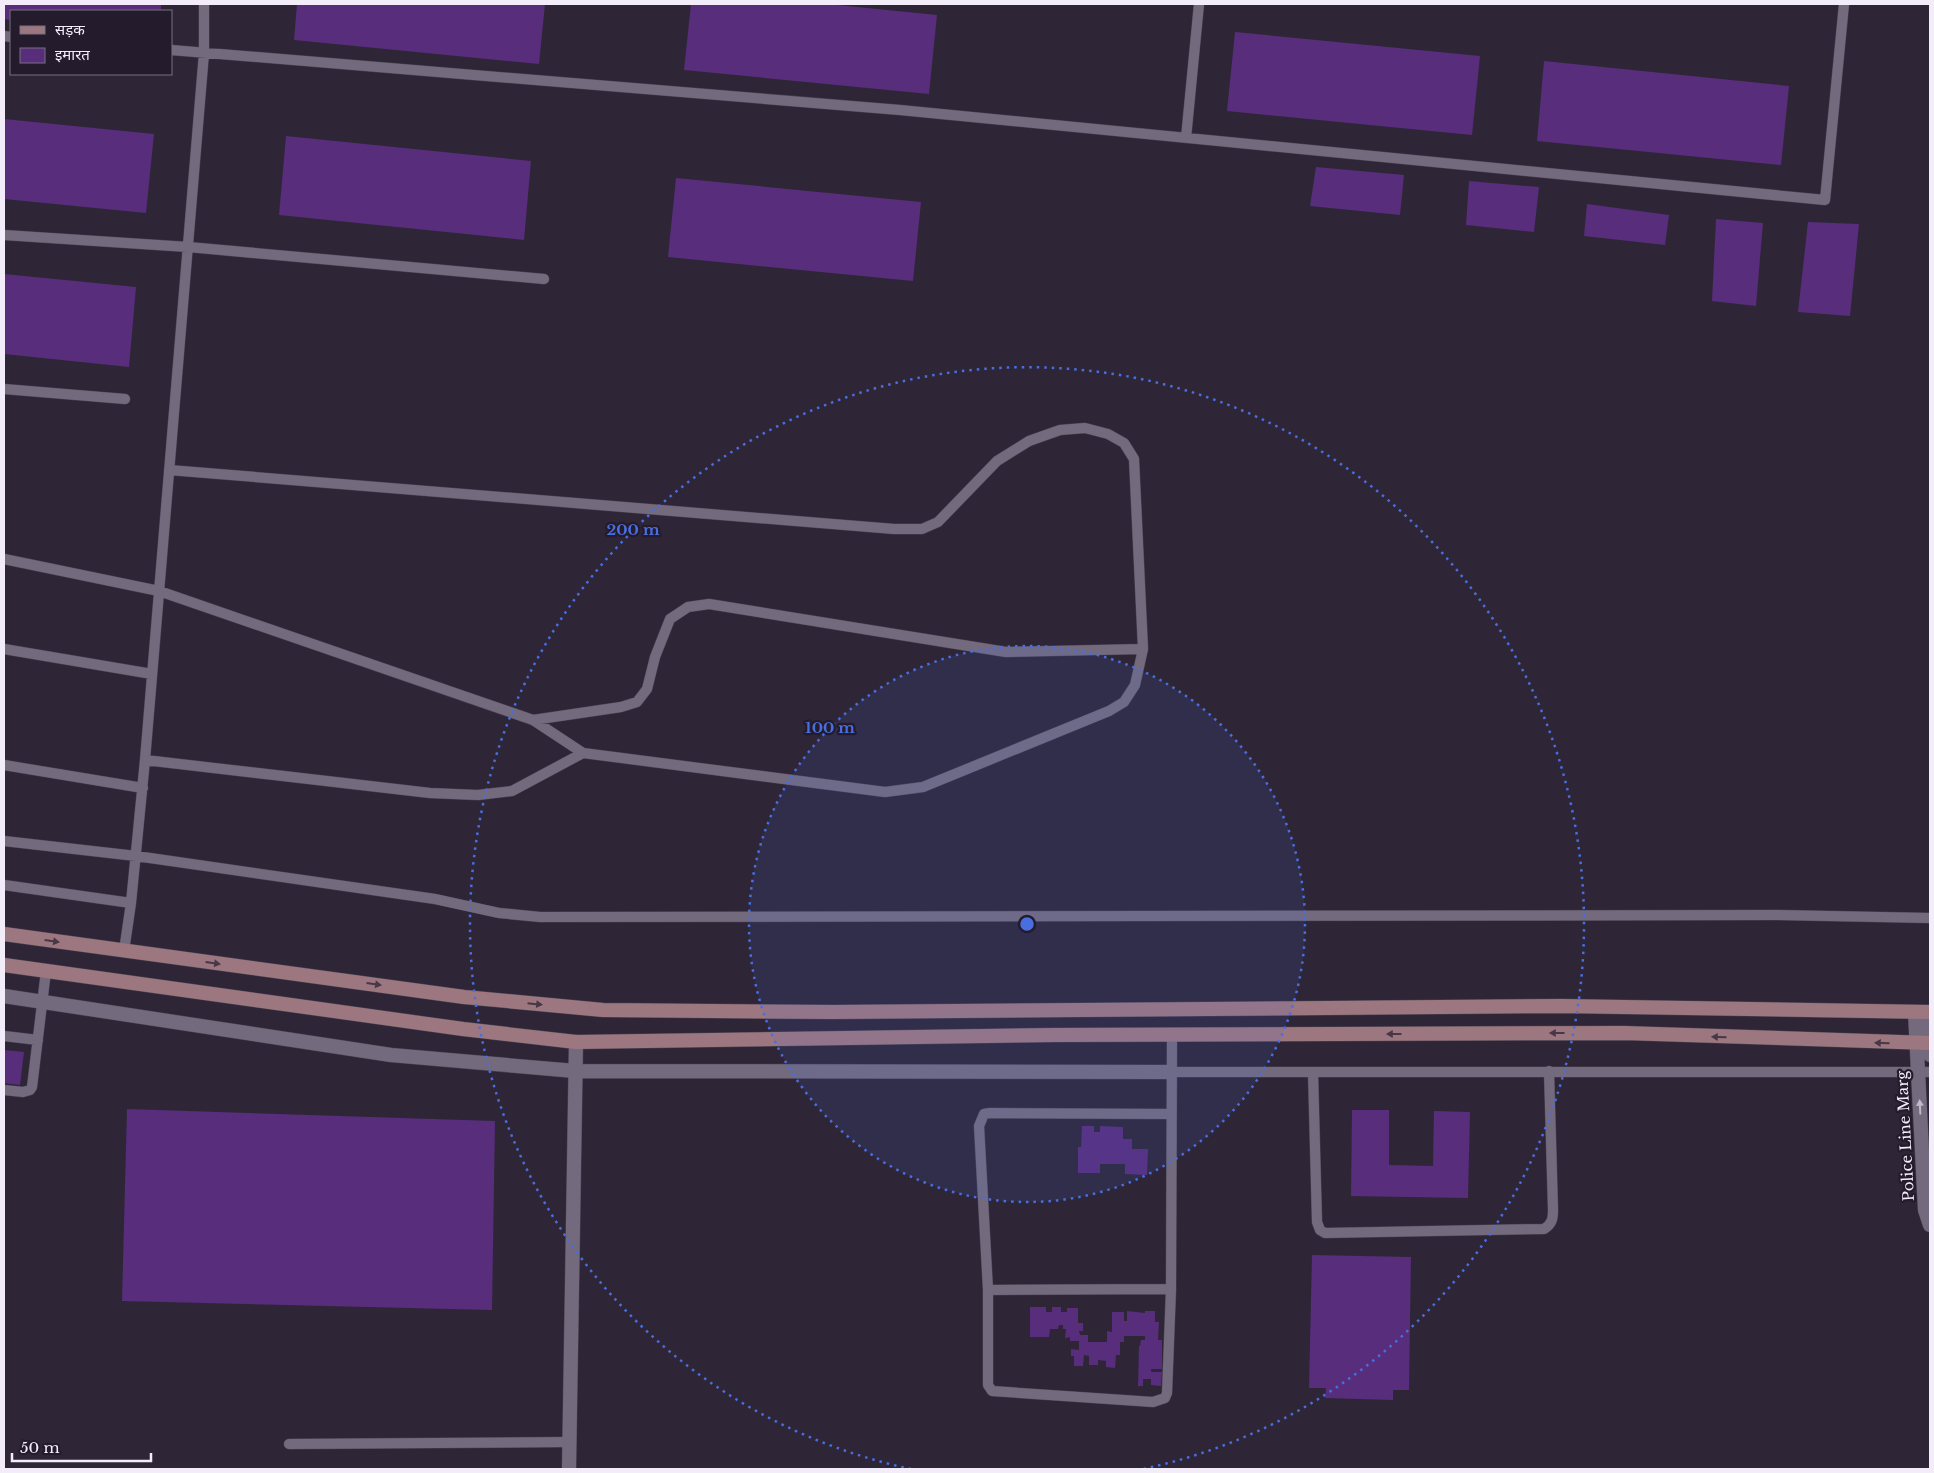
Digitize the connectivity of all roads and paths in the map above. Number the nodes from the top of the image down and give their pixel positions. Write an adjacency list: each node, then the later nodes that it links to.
1 (204, 4): 5 (lane)
2 (1200, 4): 6 (lane)
3 (1844, 4): 6 (lane)
4 (172, 50): 5 (lane)
5 (204, 53): 6 (lane); 8 (lane)
6 (1186, 138)
7 (4, 234): 8 (lane)
8 (188, 247): 9 (lane); 12 (lane)
9 (544, 278)
10 (4, 389): 11 (lane)
11 (125, 399)
12 (169, 470): 14 (lane); 15 (lane)
13 (4, 559): 14 (lane)
14 (159, 591): 17 (lane); 18 (lane)
15 (1143, 649): 18 (lane); 19 (lane)
16 (4, 650): 17 (lane)
17 (152, 674): 20 (lane)
18 (533, 720): 19 (lane)
19 (582, 752): 20 (lane)
20 (145, 760): 22 (lane)
21 (4, 765): 22 (lane)
22 (142, 788): 24 (lane)
23 (4, 841): 24 (lane)
24 (136, 856): 26 (lane); 27 (lane)
25 (4, 885): 26 (lane)
26 (131, 903): 29 (lane)
27 (1930, 918)
28 (4, 934): 29 (main road, one-way to 29)
29 (124, 950): 34 (main road, one-way to 34)
30 (4, 965): 31 (main road)
31 (46, 971): 33 (lane); 38 (main road)
32 (4, 996): 33 (street)
33 (43, 1002): 37 (lane); 40 (street)
34 (1925, 1012): 39 (street, Police Line Marg)
35 (1172, 1034): 38 (main road); 39 (main road, one-way to 35); 42 (lane)
36 (4, 1036): 37 (lane)
37 (38, 1040): 45 (lane)
38 (576, 1042): 40 (street)
39 (1927, 1046): 44 (street, Police Line Marg)
40 (575, 1071): 42 (street); 50 (street)
41 (1549, 1071): 43 (lane); 43 (lane); 44 (lane)
42 (1172, 1072): 43 (lane); 46 (lane)
43 (1313, 1072)
44 (1924, 1072): 47 (street, Police Line Marg, one-way to 44)
45 (4, 1090)
46 (1171, 1114): 48 (lane); 49 (lane)
47 (1930, 1225)
48 (1171, 1289): 49 (lane); 49 (lane)
49 (988, 1290)
50 (570, 1442): 51 (lane); 52 (street)
51 (289, 1444)
52 (569, 1469)

